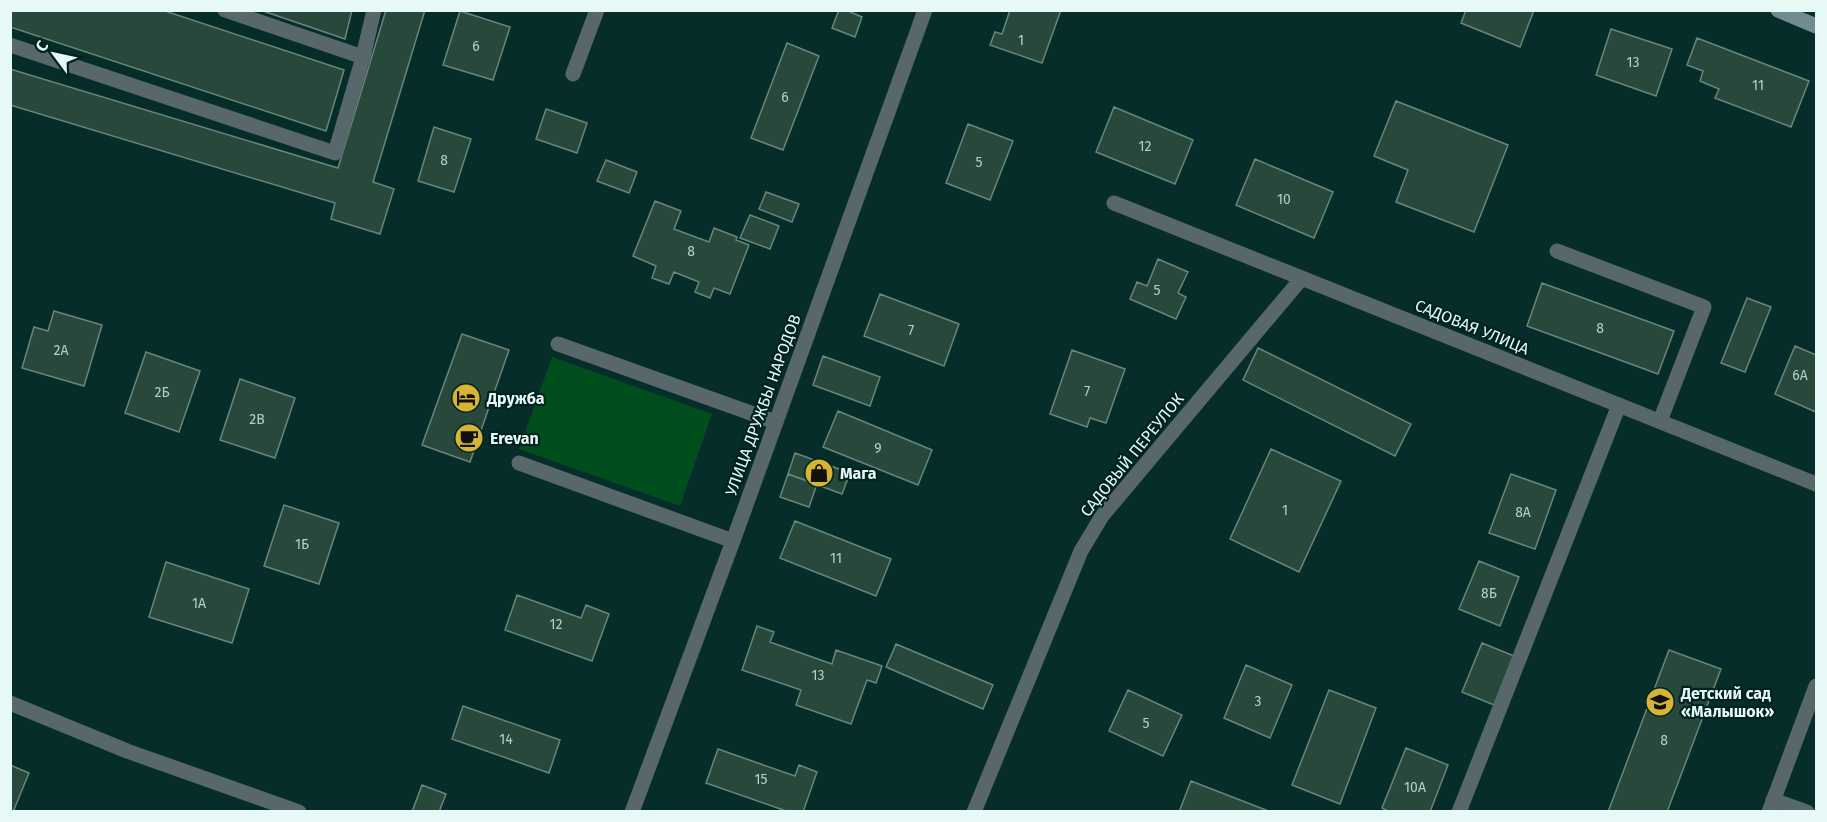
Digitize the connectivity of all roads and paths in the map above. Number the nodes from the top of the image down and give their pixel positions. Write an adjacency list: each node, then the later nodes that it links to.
1 (225, 10): 8 (street)
2 (374, 10): 8 (street)
3 (597, 10): 9 (street)
4 (925, 10): 16 (street, УЛИЦА ДРУЖБЫ НАРОДОВ)
5 (1778, 10): 6 (main road)
6 (1816, 26)
7 (10, 45): 8 (street)
8 (363, 57)
9 (573, 74)
10 (1114, 203): 12 (street, САДОВАЯ УЛИЦА)
11 (1557, 251): 15 (street)
12 (1302, 278): 14 (street, САДОВАЯ УЛИЦА); 25 (street, САДОВЫЙ ПЕРЕУЛОК)
13 (558, 344): 16 (street)
14 (1619, 405): 15 (street, САДОВАЯ УЛИЦА); 26 (street)
15 (1660, 421): 18 (street, САДОВАЯ УЛИЦА)
16 (776, 422): 19 (street, УЛИЦА ДРУЖБЫ НАРОДОВ)
17 (519, 463): 19 (street)
18 (1816, 484)
19 (733, 541): 24 (street, УЛИЦА ДРУЖБЫ НАРОДОВ)
20 (1816, 686): 22 (street)
21 (10, 703): 23 (street)
22 (1771, 806): 27 (street)
23 (299, 812)
24 (632, 812)
25 (974, 812)
26 (1459, 812)
27 (1807, 812)

